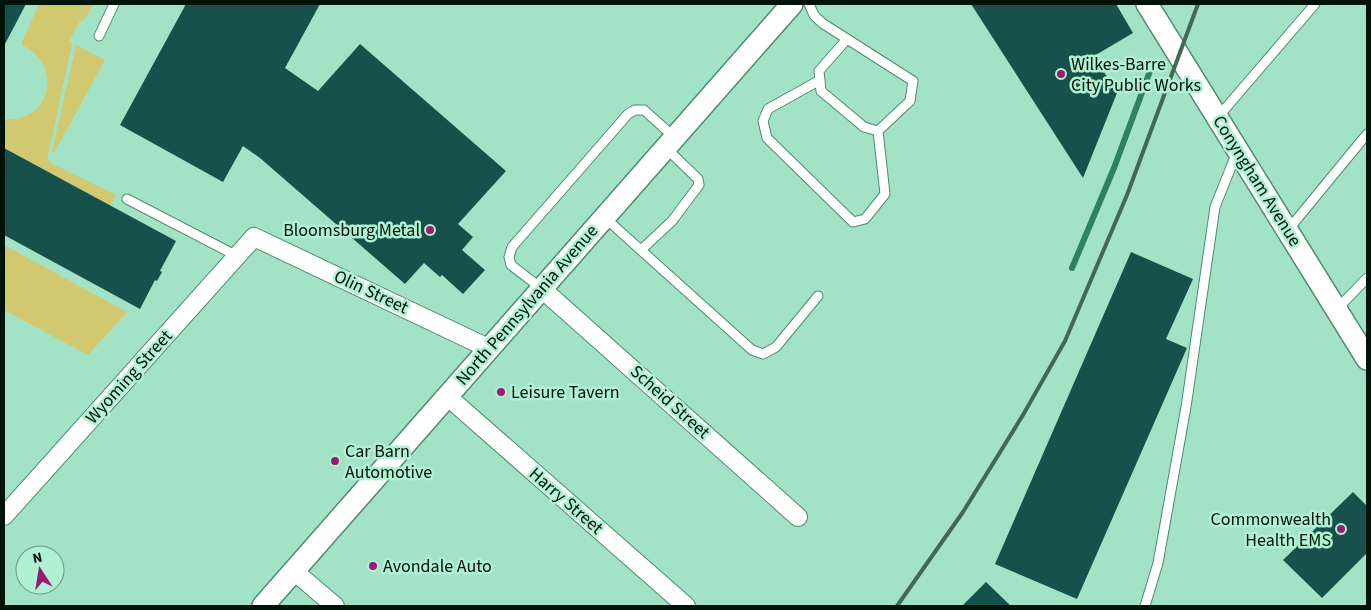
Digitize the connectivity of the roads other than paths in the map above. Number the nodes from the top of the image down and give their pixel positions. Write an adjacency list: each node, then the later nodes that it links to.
1 (114, 4): 6 (lane)
2 (792, 4): 12 (street, North Pennsylvania Avenue)
3 (809, 4): 7 (lane)
4 (1147, 4): 9 (street, Conyngham Avenue)
5 (1315, 4): 9 (lane)
6 (99, 36)
7 (847, 39): 8 (lane); 10 (lane)
8 (820, 80): 10 (lane); 10 (lane)
9 (1218, 117): 13 (street, Conyngham Avenue)
10 (878, 131)
11 (1367, 134): 16 (lane)
12 (670, 142): 15 (street, North Pennsylvania Avenue); 18 (lane); 21 (lane)
13 (1238, 150): 16 (street, Conyngham Avenue); 33 (lane)
14 (127, 199): 19 (lane)
15 (604, 217): 18 (lane); 21 (street, North Pennsylvania Avenue)
16 (1288, 231): 23 (street, Conyngham Avenue)
17 (254, 237): 19 (street, Wyoming Street); 24 (street, Olin Street)
18 (641, 250): 22 (lane)
19 (237, 256): 27 (street, Wyoming Street)
20 (1367, 278): 23 (lane)
21 (541, 288): 24 (street, North Pennsylvania Avenue); 28 (street, Scheid Street)
22 (818, 296)
23 (1336, 309): 25 (street, Conyngham Avenue)
24 (488, 348): 26 (street, North Pennsylvania Avenue)
25 (1367, 359)
26 (447, 396): 29 (street, North Pennsylvania Avenue); 32 (street, Harry Street)
27 (4, 516)
28 (798, 517)
29 (294, 571): 30 (street, North Pennsylvania Avenue); 31 (street)
30 (263, 606)
31 (336, 606)
32 (686, 606)
33 (1145, 606)

